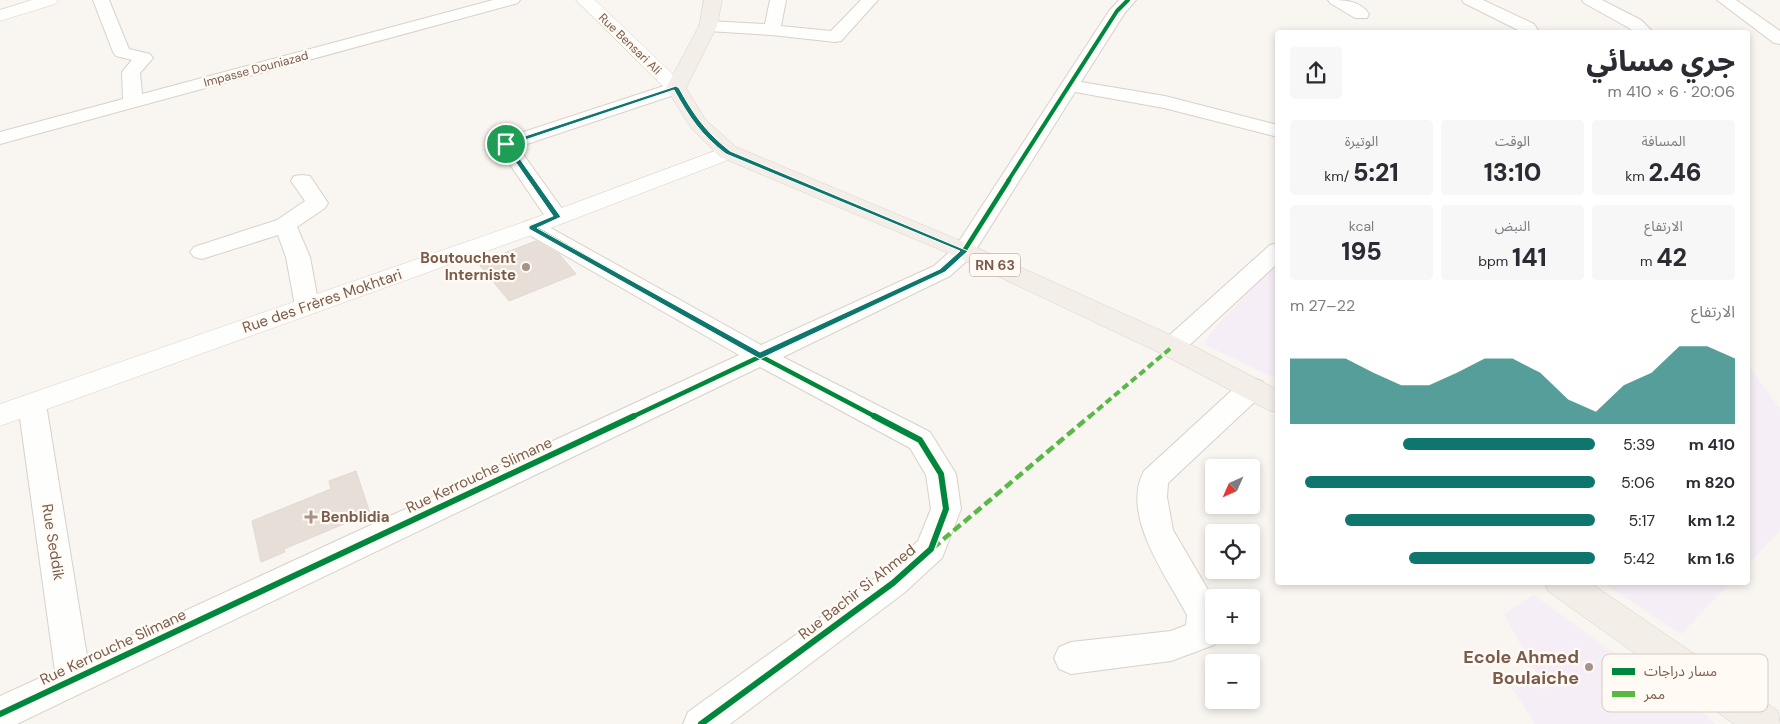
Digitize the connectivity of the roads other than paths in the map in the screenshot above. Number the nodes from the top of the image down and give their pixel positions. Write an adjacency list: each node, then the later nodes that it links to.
1 (49, 0): 14 (street)
2 (101, 0): 22 (street)
3 (512, 0): 22 (street, Impasse Douniazad)
4 (585, 0): 21 (street, Rue Bensari Ali)
5 (713, 0): 15 (main road)
6 (778, 0): 16 (street)
7 (870, 0): 16 (street)
8 (1128, 0): 20 (street, Rue Kerrouche Slimane)
9 (1336, 0): 13 (street)
10 (1470, 0): 17 (street)
11 (1590, 0): 18 (street)
12 (1724, 0): 19 (street)
13 (1360, 14)
14 (0, 16)
15 (708, 26): 16 (street); 21 (main road)
16 (772, 30)
17 (1529, 30)
18 (1642, 30)
19 (1780, 39)
20 (1070, 86): 23 (street); 30 (street, Rue Kerrouche Slimane)
21 (676, 88): 25 (main road, RN 63); 27 (street)
22 (133, 102): 24 (street, Impasse Douniazad)
23 (1275, 130)
24 (0, 138)
25 (718, 145): 27 (street, Rue des Frères Mokhtari); 30 (main road, RN 63)
26 (302, 181): 28 (street)
27 (557, 217): 29 (street, Rue des Frères Mokhtari)
28 (285, 225): 31 (street); 33 (street)
29 (532, 228): 33 (street, Rue des Frères Mokhtari); 35 (street, Rue Bachir Si Ahmed)
30 (964, 251): 34 (main road, RN 63); 35 (street, Rue Kerrouche Slimane)
31 (202, 252)
32 (1275, 253): 34 (street)
33 (307, 306): 38 (street, Rue des Frères Mokhtari)
34 (1172, 347): 36 (main road, RN 63)
35 (760, 356): 43 (street, Rue Kerrouche Slimane); 46 (street, Rue Bachir Si Ahmed)
36 (1252, 388): 37 (main road, RN 63); 42 (street)
37 (1275, 401)
38 (32, 404): 39 (street, Rue des Frères Mokhtari); 43 (street, Rue Seddik)
39 (0, 415)
40 (1565, 585): 41 (main road)
41 (1664, 654)
42 (1071, 658)
43 (74, 680): 45 (street, Rue Kerrouche Slimane)
44 (1748, 712): 47 (main road)
45 (0, 714)
46 (701, 724)
47 (1765, 724)

